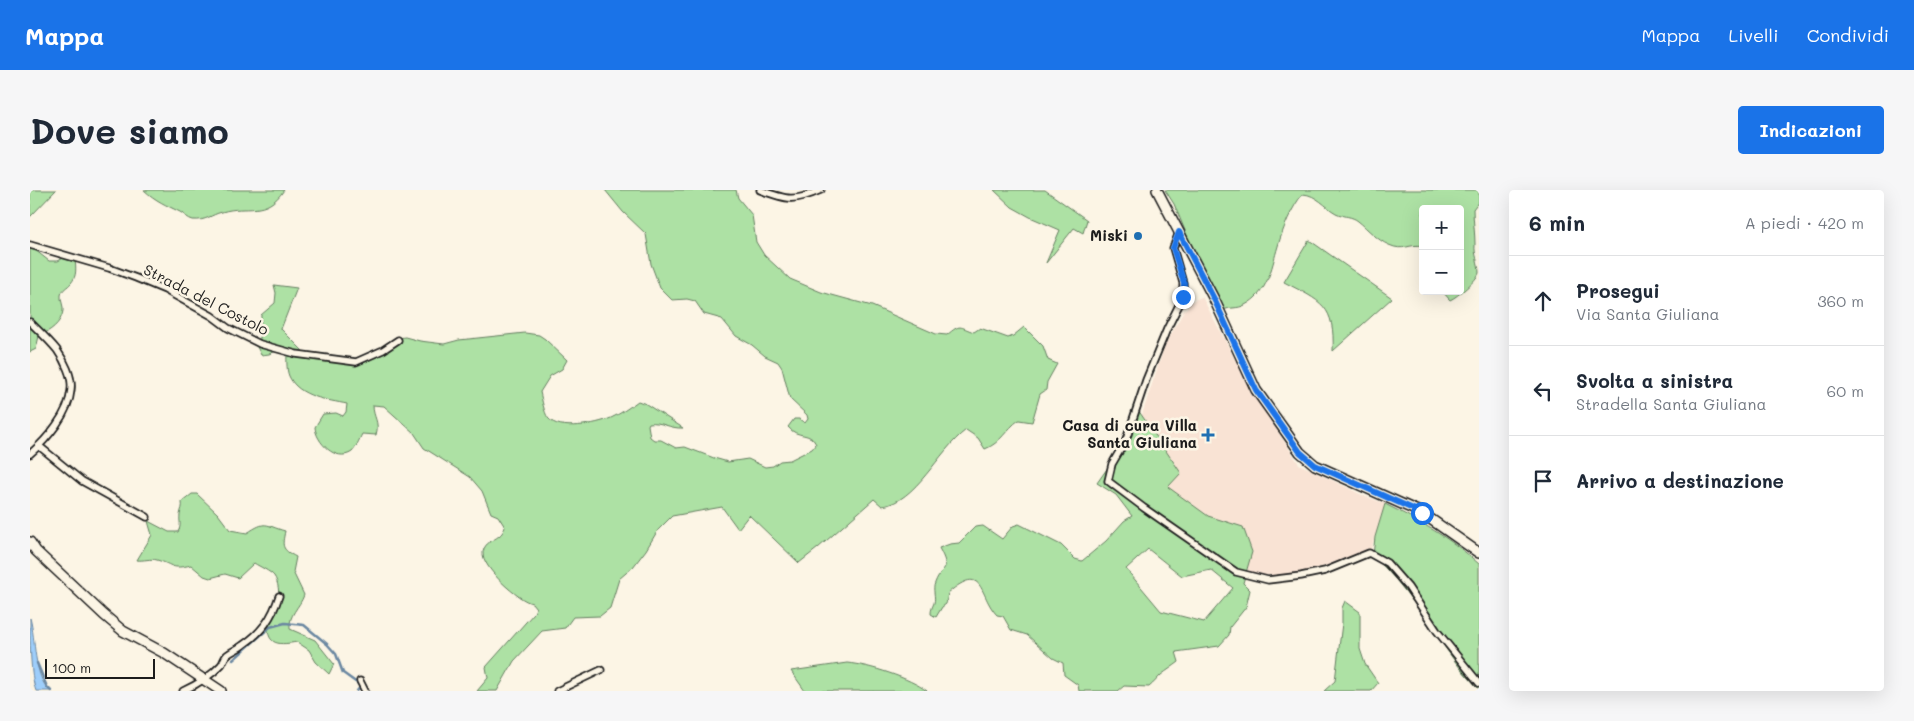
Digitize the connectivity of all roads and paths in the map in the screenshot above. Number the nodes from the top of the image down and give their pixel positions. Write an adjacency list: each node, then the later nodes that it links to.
1 (760, 190): 2 (street)
2 (821, 190)
3 (1157, 190): 4 (street)
4 (1179, 232): 12 (street); 17 (street)
5 (30, 246): 7 (street, Strada del Costolo)
6 (30, 322): 8 (street)
7 (398, 340)
8 (39, 446): 9 (street); 10 (street)
9 (30, 454)
10 (147, 517)
11 (30, 542): 15 (street)
12 (1479, 553)
13 (279, 596): 15 (street)
14 (601, 670): 21 (street)
15 (206, 680): 18 (street); 19 (street)
16 (360, 681): 20 (street)
17 (1479, 683)
18 (183, 691)
19 (221, 691)
20 (365, 691)
21 (557, 691)

